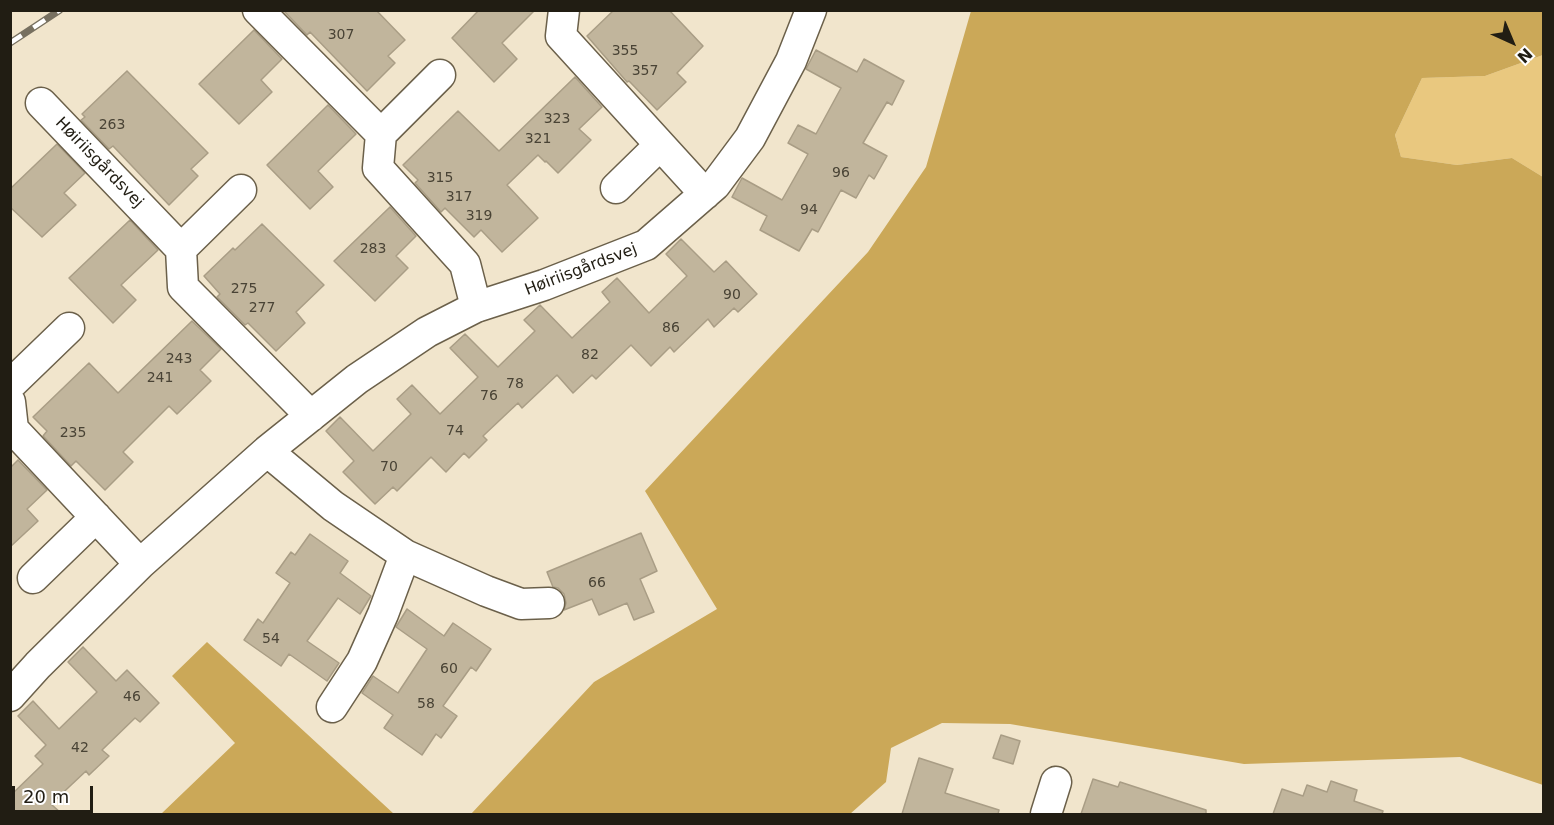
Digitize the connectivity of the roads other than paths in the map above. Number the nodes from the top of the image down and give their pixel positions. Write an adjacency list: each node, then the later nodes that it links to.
1 (258, 10): 6 (street)
2 (564, 10): 7 (street)
3 (811, 10): 10 (street, Høiriisgårdsvej)
4 (441, 75): 6 (street)
5 (41, 103): 11 (street, Høiriisgårdsvej)
6 (381, 134): 12 (street)
7 (660, 145): 8 (street); 10 (street)
8 (616, 188)
9 (241, 190): 11 (street)
10 (705, 194): 12 (street, Høiriisgårdsvej)
11 (182, 249): 16 (street)
12 (476, 307): 16 (street, Høiriisgårdsvej)
13 (69, 328): 14 (street)
14 (10, 385)
15 (10, 402): 18 (street)
16 (311, 416): 17 (street, Høiriisgårdsvej)
17 (267, 451): 19 (street); 20 (street, Høiriisgårdsvej)
18 (96, 517): 20 (street); 21 (street)
19 (405, 555): 22 (street); 24 (street)
20 (140, 564): 23 (street, Høiriisgårdsvej)
21 (33, 578)
22 (549, 603)
23 (10, 696)
24 (332, 707)
25 (1056, 782): 26 (street)
26 (1046, 814)

